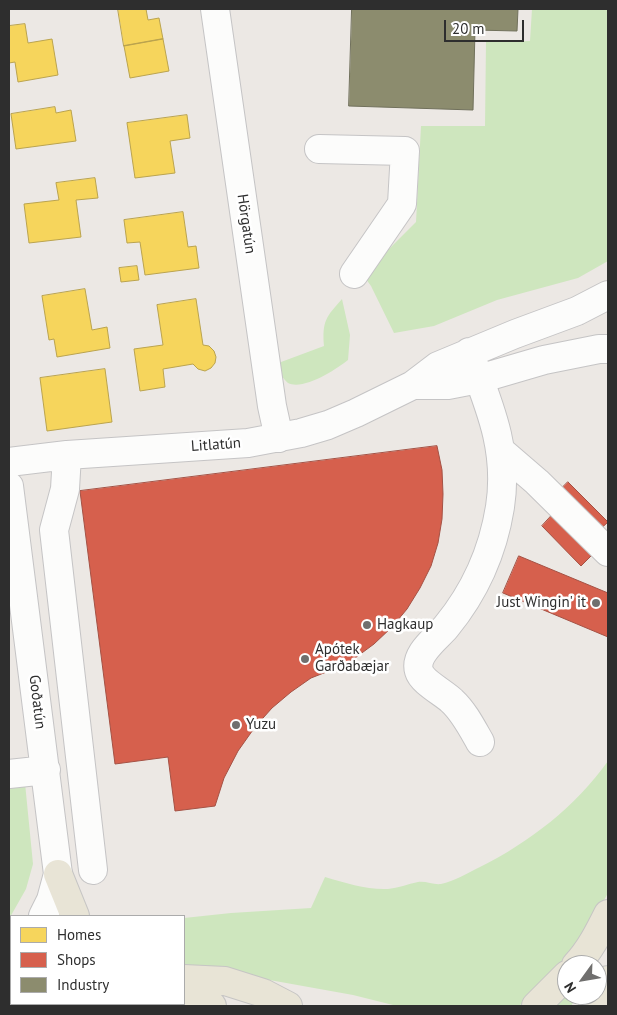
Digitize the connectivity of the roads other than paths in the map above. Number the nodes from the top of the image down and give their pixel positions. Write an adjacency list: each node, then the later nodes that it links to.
1 (215, 9): 9 (street, Hörgatún)
2 (319, 149): 3 (street)
3 (354, 274)
4 (608, 295): 6 (street, Litlatún)
5 (608, 349): 7 (street, Litlatún)
6 (469, 352): 7 (street); 8 (street, Litlatún)
7 (479, 380): 8 (street, Litlatún); 10 (street)
8 (414, 385): 9 (street, Litlatún)
9 (279, 438): 11 (street, Litlatún)
10 (501, 451): 14 (street); 15 (street)
11 (67, 455): 12 (street, Litlatún); 18 (street)
12 (9, 462)
13 (9, 486): 16 (street, Goðatún)
14 (608, 552)
15 (480, 742)
16 (46, 770): 17 (street); 19 (street, Goðatún)
17 (9, 774)
18 (93, 870)
19 (58, 874): 21 (street, Goðatún); 22 (main road)
20 (608, 914): 23 (main road)
21 (44, 915)
22 (75, 915)
23 (585, 955)
24 (185, 979): 29 (main road)
25 (608, 980): 31 (main road)
26 (557, 985): 30 (main road)
27 (185, 1003): 28 (main road)
28 (212, 1006)
29 (288, 1006)
30 (536, 1006)
31 (593, 1006)

